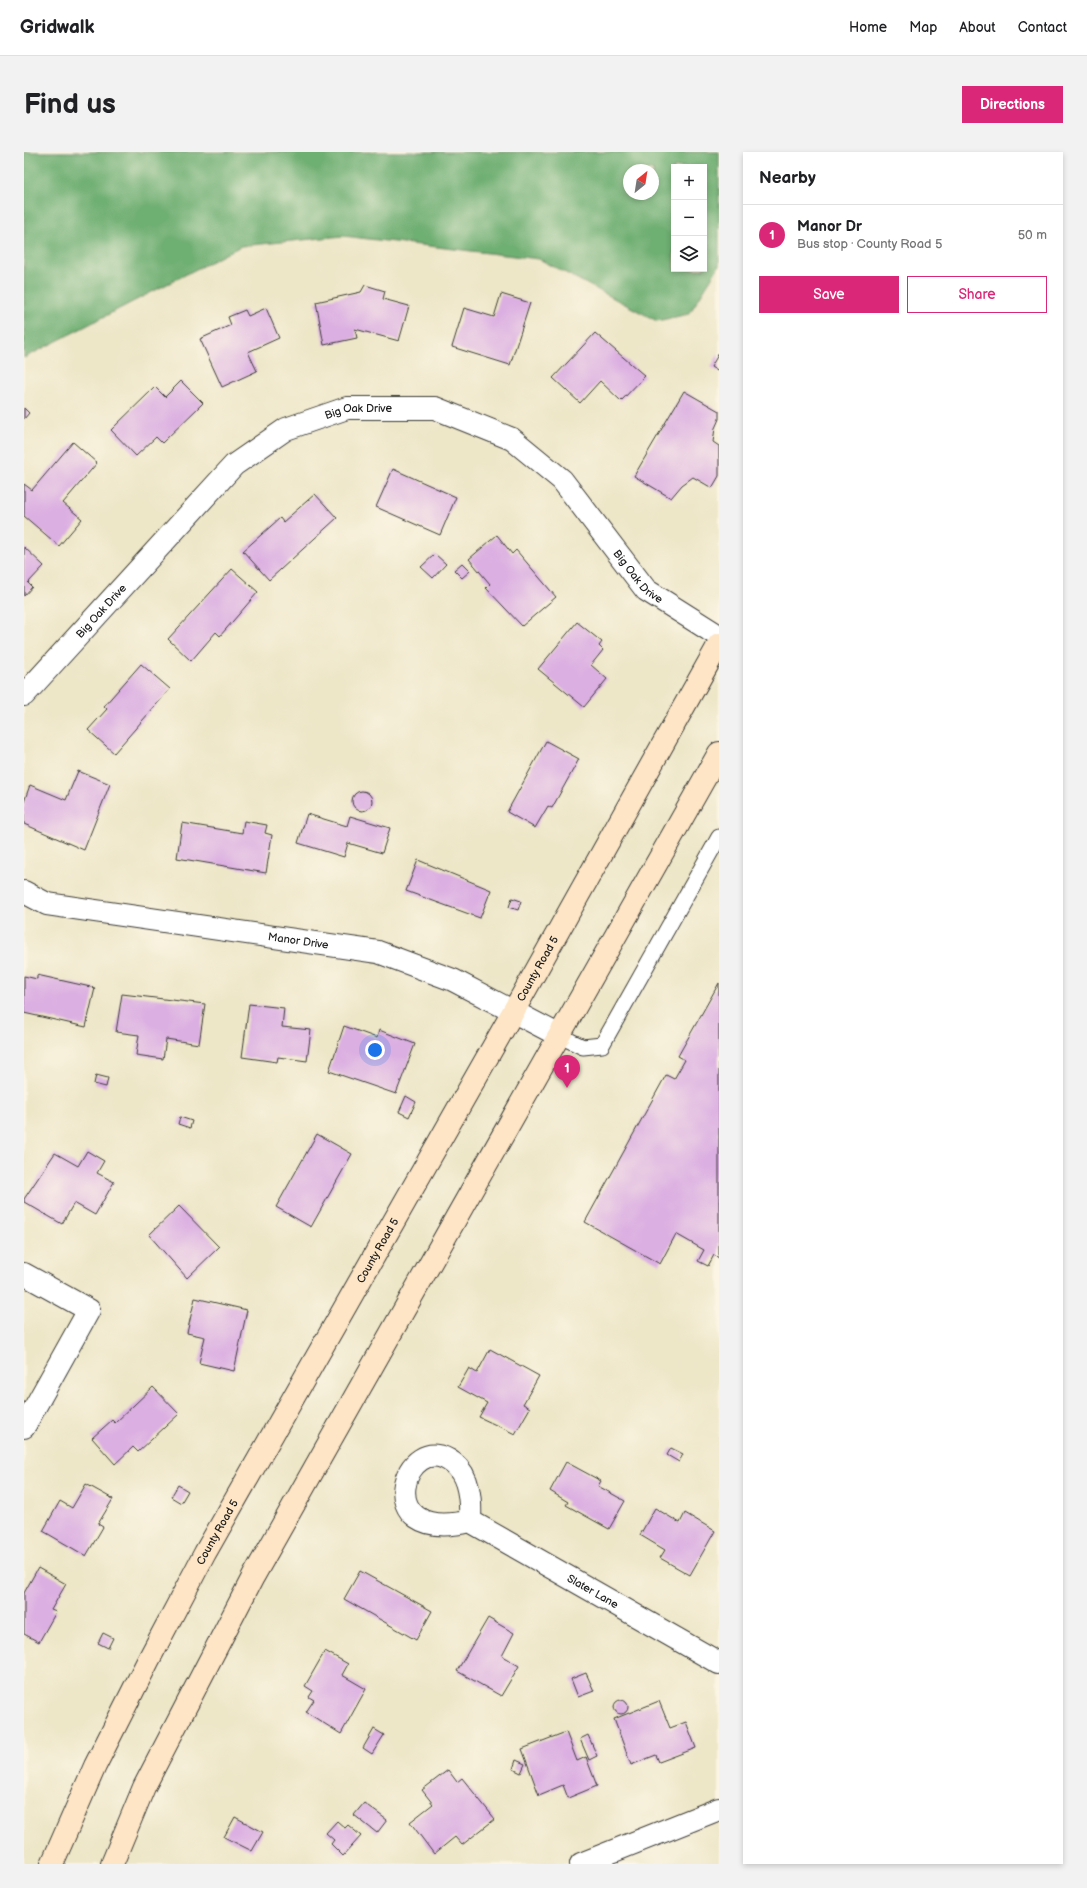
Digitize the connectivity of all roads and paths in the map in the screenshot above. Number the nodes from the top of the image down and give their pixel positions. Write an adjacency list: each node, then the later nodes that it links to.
1 (719, 636): 3 (street, Big Oak Drive)
2 (719, 644): 7 (main road, County Road 5)
3 (24, 695)
4 (719, 754): 8 (main road)
5 (719, 837): 8 (lane)
6 (24, 892): 7 (street, Manor Drive)
7 (513, 1012): 8 (street, Manor Drive); 14 (main road, County Road 5)
8 (560, 1036): 15 (main road)
9 (24, 1274): 10 (street)
10 (24, 1427)
11 (470, 1521): 12 (street, Slater Lane)
12 (719, 1663)
13 (719, 1809): 16 (street)
14 (52, 1864)
15 (112, 1864)
16 (580, 1864)

